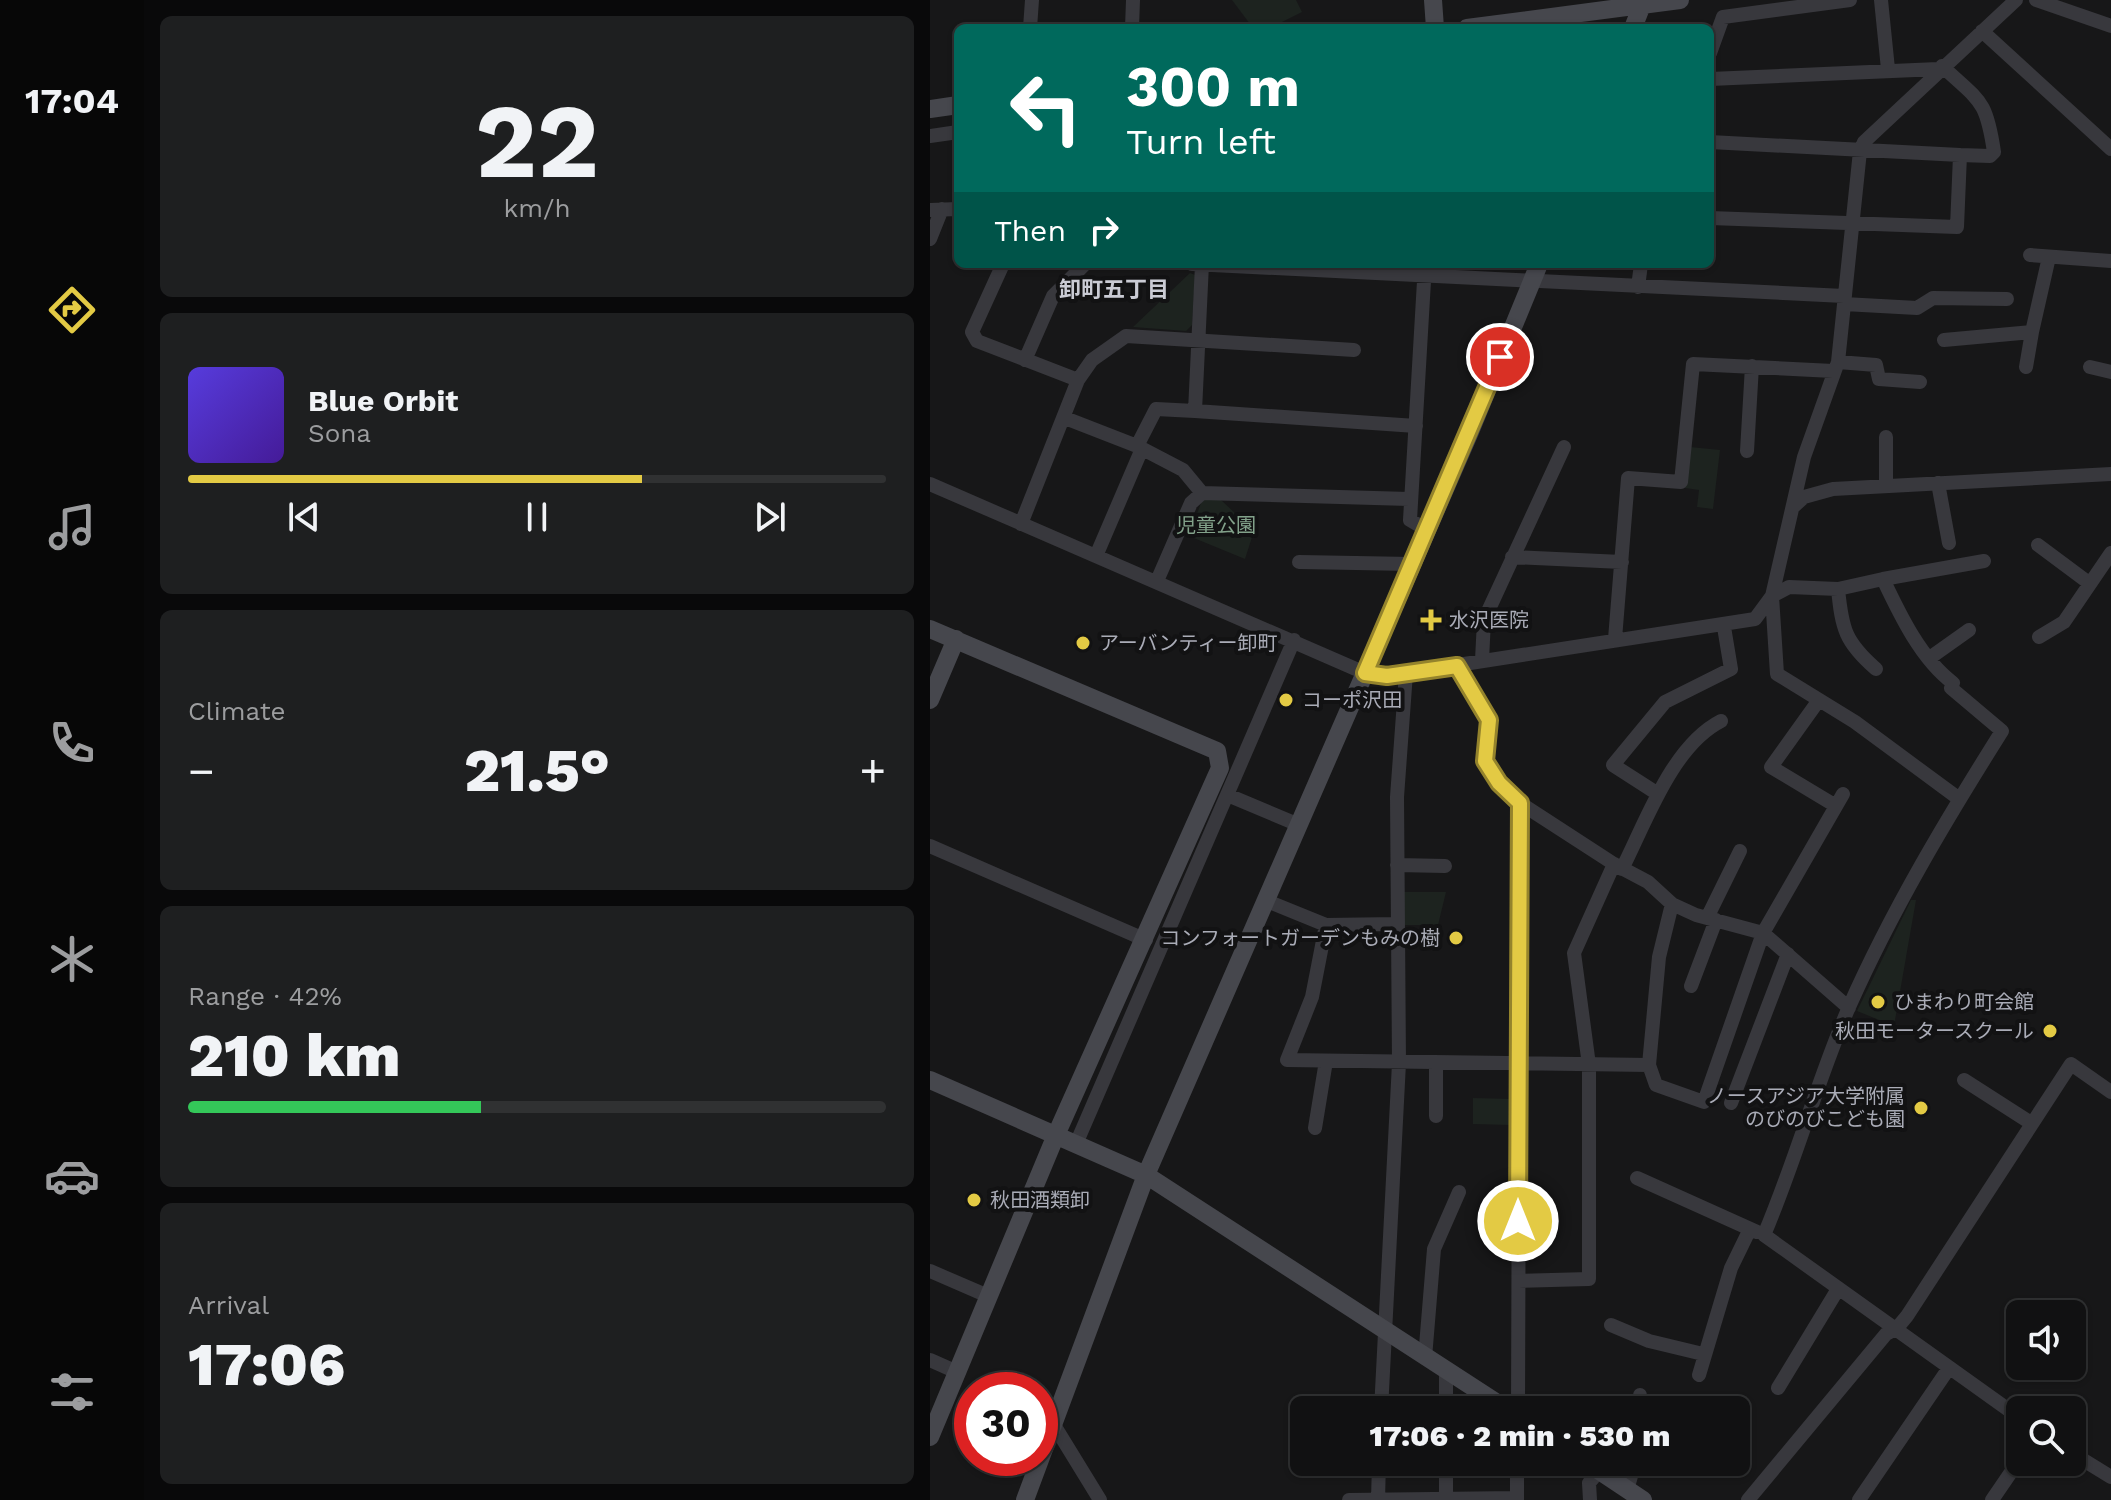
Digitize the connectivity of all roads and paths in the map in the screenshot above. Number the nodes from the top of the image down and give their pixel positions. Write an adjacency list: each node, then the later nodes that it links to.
1 (1032, 0): 10 (street)
2 (1133, 0): 11 (street)
3 (1433, 0): 12 (street)
4 (1680, 0): 9 (street)
5 (1850, 0): 17 (street)
6 (1881, 0): 19 (street)
7 (2016, 0): 16 (street)
8 (2036, 0): 15 (street)
9 (1643, 3): 13 (street); 14 (street)
10 (1030, 24)
11 (1132, 24)
12 (1435, 24)
13 (1495, 24)
14 (1635, 24)
15 (2111, 26)
16 (1982, 31): 18 (street); 26 (street)
17 (1714, 42)
18 (1940, 68): 19 (street); 27 (street); 28 (street)
19 (1888, 69): 20 (street)
20 (1714, 79)
21 (954, 106): 22 (street)
22 (930, 109)
23 (954, 133): 24 (street)
24 (930, 136)
25 (1714, 142): 27 (street)
26 (2111, 149)
27 (1860, 151): 28 (street); 31 (street)
28 (1960, 155): 31 (street)
29 (936, 210): 32 (street)
30 (1714, 218): 31 (street)
31 (1851, 225): 46 (street)
32 (930, 239)
33 (2030, 255): 34 (street)
34 (2049, 257): 35 (street); 47 (street)
35 (2111, 261)
36 (1001, 268): 51 (street)
37 (1081, 268): 51 (street)
38 (1202, 268): 48 (street)
39 (1351, 268): 42 (street)
40 (1537, 268): 43 (street)
41 (1640, 268): 44 (street)
42 (1425, 270): 43 (street); 61 (street)
43 (1531, 282): 44 (street); 74 (street)
44 (1638, 287): 46 (street)
45 (2007, 299): 46 (street)
46 (1844, 300): 53 (street)
47 (2032, 332): 49 (street); 54 (street)
48 (1198, 339): 50 (street); 57 (street); 59 (street)
49 (1944, 340)
50 (1354, 350)
51 (1025, 360): 57 (street)
52 (1752, 366): 53 (street); 65 (street); 82 (street)
53 (1835, 367): 58 (street); 72 (street)
54 (2026, 367)
55 (2090, 367): 56 (street)
56 (2111, 372)
57 (1078, 380): 60 (street)
58 (1920, 382)
59 (1195, 411): 61 (street); 64 (street)
60 (1065, 418): 64 (street); 73 (street)
61 (1416, 426): 71 (street)
62 (1886, 437): 69 (street)
63 (1564, 447): 79 (street)
64 (1139, 448): 70 (street); 78 (street)
65 (1747, 451)
66 (2111, 474): 67 (street)
67 (1938, 483): 69 (street); 75 (street)
68 (930, 484): 73 (street)
69 (1886, 486): 72 (street)
70 (1202, 493): 71 (street); 85 (street)
71 (1409, 499): 74 (street)
72 (1793, 507): 88 (street)
73 (1021, 524): 78 (street)
74 (1427, 530): 83 (street)
75 (1949, 543)
76 (2038, 545): 86 (street)
77 (2111, 553): 86 (street)
78 (1096, 556): 85 (street)
79 (1512, 557): 82 (street); 97 (street)
80 (1984, 561): 84 (street)
81 (1299, 562): 83 (street)
82 (1622, 562): 94 (street)
83 (1412, 564): 100 (street)
84 (1883, 579): 87 (street); 96 (street)
85 (1157, 581): 95 (street)
86 (2089, 583): 92 (street)
87 (1838, 589): 88 (street); 99 (street)
88 (1772, 596): 89 (street); 103 (street)
89 (1724, 627): 94 (street); 105 (street)
90 (930, 629): 93 (street)
91 (1969, 630): 96 (street)
92 (2039, 637)
93 (956, 639): 102 (street); 121 (street)
94 (1615, 639): 97 (street)
95 (1294, 640): 100 (street); 106 (street)
96 (1931, 657): 107 (street)
97 (1482, 660): 98 (street)
98 (1457, 666): 101 (street); 108 (street)
99 (1876, 669)
100 (1365, 673): 101 (street); 109 (street)
101 (1406, 673): 112 (street)
102 (930, 700)
103 (1819, 700): 107 (street); 120 (street)
104 (1721, 721): 105 (street)
105 (1658, 794): 114 (street)
106 (1230, 796): 109 (street); 139 (street)
107 (1958, 798): 124 (street)
108 (1520, 803): 114 (street); 126 (street)
109 (1299, 825): 115 (street)
110 (930, 846): 121 (street)
111 (1740, 851): 117 (street)
112 (1397, 865): 113 (street); 118 (street)
113 (1445, 866)
114 (1618, 866): 116 (street); 129 (street)
115 (1267, 901): 119 (street); 140 (street)
116 (1672, 904): 117 (street); 130 (street)
117 (1712, 919): 120 (street); 123 (street)
118 (1397, 924): 119 (street); 127 (street)
119 (1326, 925): 125 (street)
120 (1763, 933): 122 (street); 130 (street)
121 (1146, 940): 138 (street)
122 (1788, 954): 124 (street); 134 (street)
123 (1691, 986)
124 (1849, 1008): 144 (street)
125 (1326, 1061): 127 (street); 137 (street)
126 (1518, 1062): 128 (street); 129 (street); 146 (street)
127 (1399, 1063): 128 (street); 151 (street)
128 (1436, 1063): 135 (street)
129 (1589, 1065): 130 (street); 146 (street)
130 (1649, 1065)
131 (930, 1080): 138 (street)
132 (1964, 1080): 136 (street)
133 (2111, 1092): 136 (street)
134 (1731, 1103)
135 (1436, 1116)
136 (2031, 1123): 150 (street)
137 (1315, 1128)
138 (1056, 1135): 139 (street); 148 (street)
139 (1076, 1144): 140 (street)
140 (1146, 1175): 151 (street); 166 (street)
141 (1637, 1178): 143 (street)
142 (1459, 1192): 153 (street)
143 (1750, 1229): 144 (street); 152 (street)
144 (1764, 1235): 147 (street)
145 (930, 1271): 148 (street)
146 (1519, 1281): 164 (street)
147 (1838, 1289): 150 (street); 160 (street)
148 (988, 1296): 156 (street)
149 (1611, 1325): 152 (street)
150 (1897, 1328): 155 (street); 186 (street)
151 (1384, 1331): 153 (street); 161 (street)
152 (1703, 1354): 158 (street)
153 (1425, 1358): 157 (street)
154 (930, 1360): 156 (street)
155 (1949, 1368): 165 (street); 187 (street)
156 (957, 1372)
157 (1446, 1372): 162 (street); 163 (street)
158 (1699, 1375)
159 (954, 1379): 168 (street)
160 (1778, 1388)
161 (1382, 1396)
162 (1446, 1396)
163 (1485, 1396)
164 (1518, 1396)
165 (2006, 1408)
166 (1058, 1414)
167 (1058, 1432): 182 (street)
168 (930, 1437)
169 (2086, 1462): 177 (street)
170 (1034, 1476): 181 (street)
171 (1379, 1476): 184 (street)
172 (1446, 1476): 179 (street)
173 (1517, 1476): 180 (street)
174 (1590, 1476): 185 (street)
175 (1606, 1476): 178 (street)
176 (2008, 1476): 188 (street)
177 (2111, 1477)
178 (1635, 1495)
179 (1446, 1499): 180 (street); 184 (street)
180 (1517, 1499)
181 (1025, 1500)
182 (1100, 1500)
183 (1349, 1500): 184 (street)
184 (1378, 1500)
185 (1590, 1500)
186 (1748, 1500)
187 (1859, 1500)
188 (1992, 1500)

